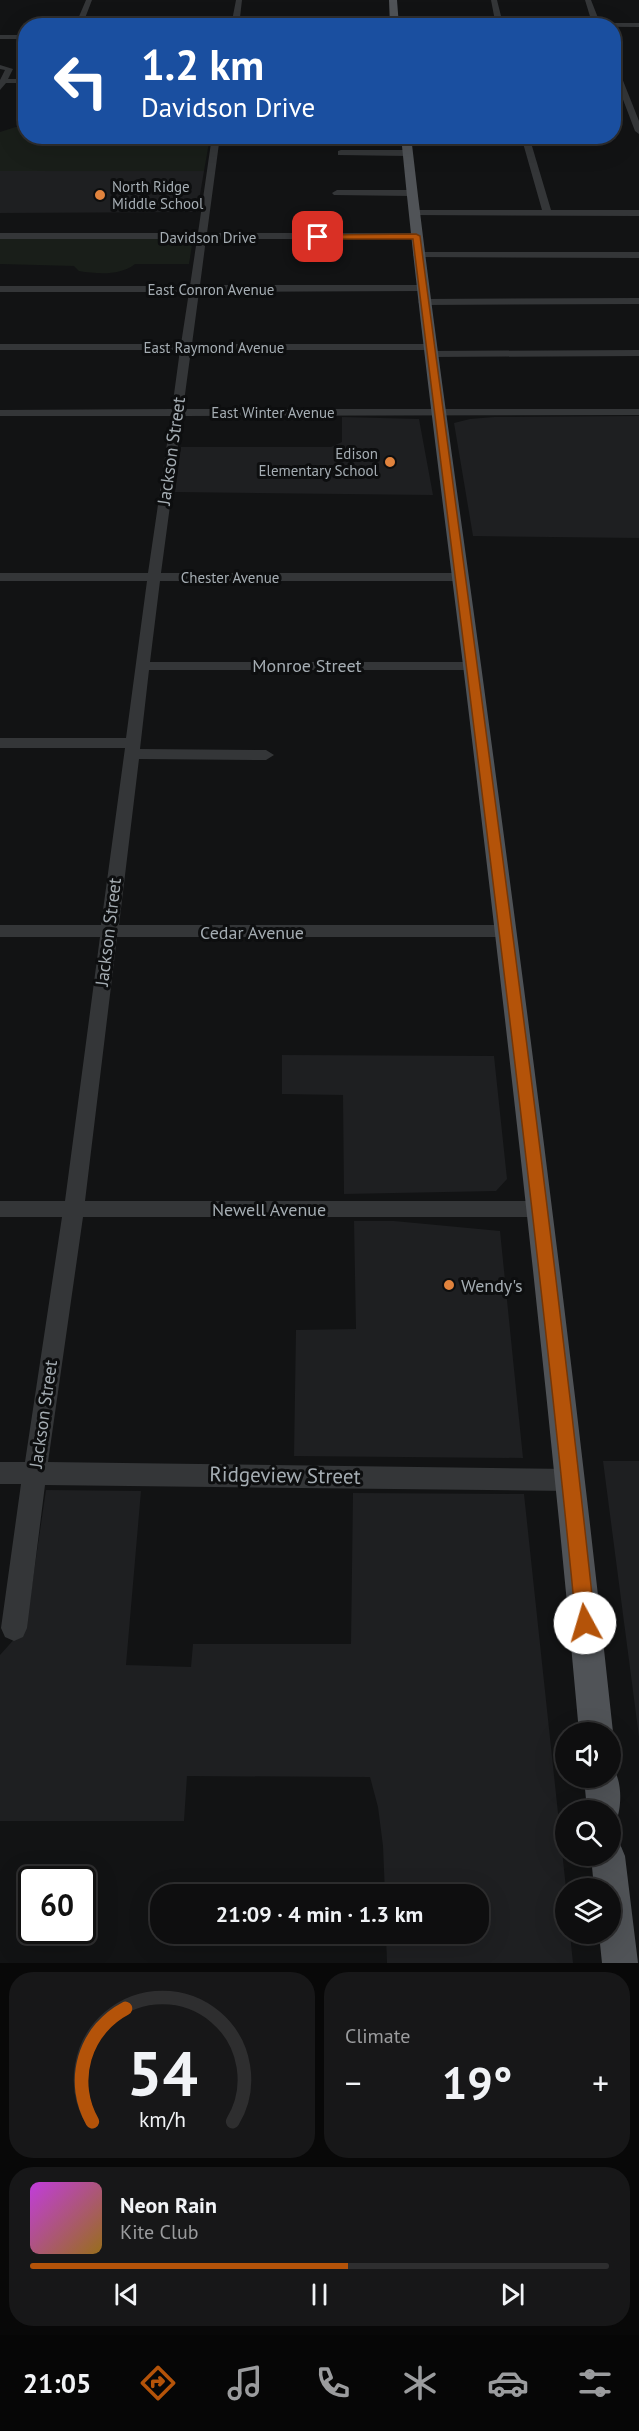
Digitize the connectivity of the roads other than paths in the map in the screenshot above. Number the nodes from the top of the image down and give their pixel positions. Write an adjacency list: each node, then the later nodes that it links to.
1 (89, 0): 6 (street)
2 (239, 0): 7 (street)
3 (393, 0): 8 (main road)
4 (494, 0): 9 (street)
5 (588, 0): 10 (street)
6 (81, 18)
7 (236, 18)
8 (394, 18)
9 (500, 18)
10 (594, 18)
11 (621, 25): 12 (street)
12 (639, 25)
13 (0, 37): 14 (street)
14 (18, 37)
15 (0, 67): 17 (street)
16 (18, 82): 17 (street)
17 (2, 85)
18 (621, 86): 19 (street)
19 (639, 131)
20 (215, 144): 31 (street, Jackson Street)
21 (406, 144): 24 (main road)
22 (527, 144): 28 (street)
23 (341, 153): 24 (street)
24 (406, 153): 26 (main road)
25 (338, 193): 26 (street)
26 (411, 193): 27 (main road)
27 (413, 213): 28 (street); 32 (main road)
28 (547, 213): 29 (street)
29 (639, 213)
30 (0, 237): 31 (street, Davidson Drive)
31 (201, 241): 32 (street, Davidson Drive); 34 (street, Jackson Street)
32 (417, 246): 33 (street, Davidson Drive); 35 (main road)
33 (639, 255)
34 (195, 288): 35 (street, East Conron Avenue); 36 (street, East Conron Avenue); 40 (street, Jackson Street)
35 (423, 288): 38 (main road)
36 (0, 289)
37 (639, 301): 38 (street)
38 (423, 302): 41 (main road)
39 (0, 347): 40 (street, East Raymond Avenue)
40 (186, 347): 41 (street, East Raymond Avenue); 43 (street, Jackson Street)
41 (429, 350): 42 (street, East Raymond Avenue); 44 (main road)
42 (639, 352)
43 (177, 412): 44 (street, East Winter Avenue); 46 (street, East Winter Avenue); 49 (street, Jackson Street)
44 (438, 412): 45 (street, East Winter Avenue); 50 (main road)
45 (639, 412)
46 (0, 413)
47 (0, 569): 48 (street, Chester Avenue)
48 (58, 573): 49 (street, Chester Avenue); 51 (street, Chester Avenue)
49 (154, 573): 50 (street, Chester Avenue); 52 (street, Jackson Street)
50 (460, 573): 53 (main road)
51 (0, 576)
52 (143, 666): 53 (street, Monroe Street); 55 (street, Jackson Street)
53 (472, 666): 59 (main road)
54 (0, 743): 55 (street)
55 (132, 748): 56 (street); 58 (street, Jackson Street)
56 (266, 755)
57 (0, 931): 58 (street, Cedar Avenue)
58 (107, 932): 59 (street, Cedar Avenue); 62 (street, Jackson Street)
59 (504, 932): 61 (main road)
60 (0, 1209): 62 (street, Newell Avenue)
61 (537, 1209): 62 (street, Newell Avenue); 65 (main road)
62 (74, 1210): 64 (street, Jackson Street)
63 (0, 1473): 64 (street, Ridgeview Street)
64 (35, 1473): 65 (street, Ridgeview Street); 66 (street, Jackson Street)
65 (571, 1480): 67 (main road)
66 (14, 1628)
67 (595, 1722)
68 (609, 1866): 69 (main road)
69 (620, 1963)

